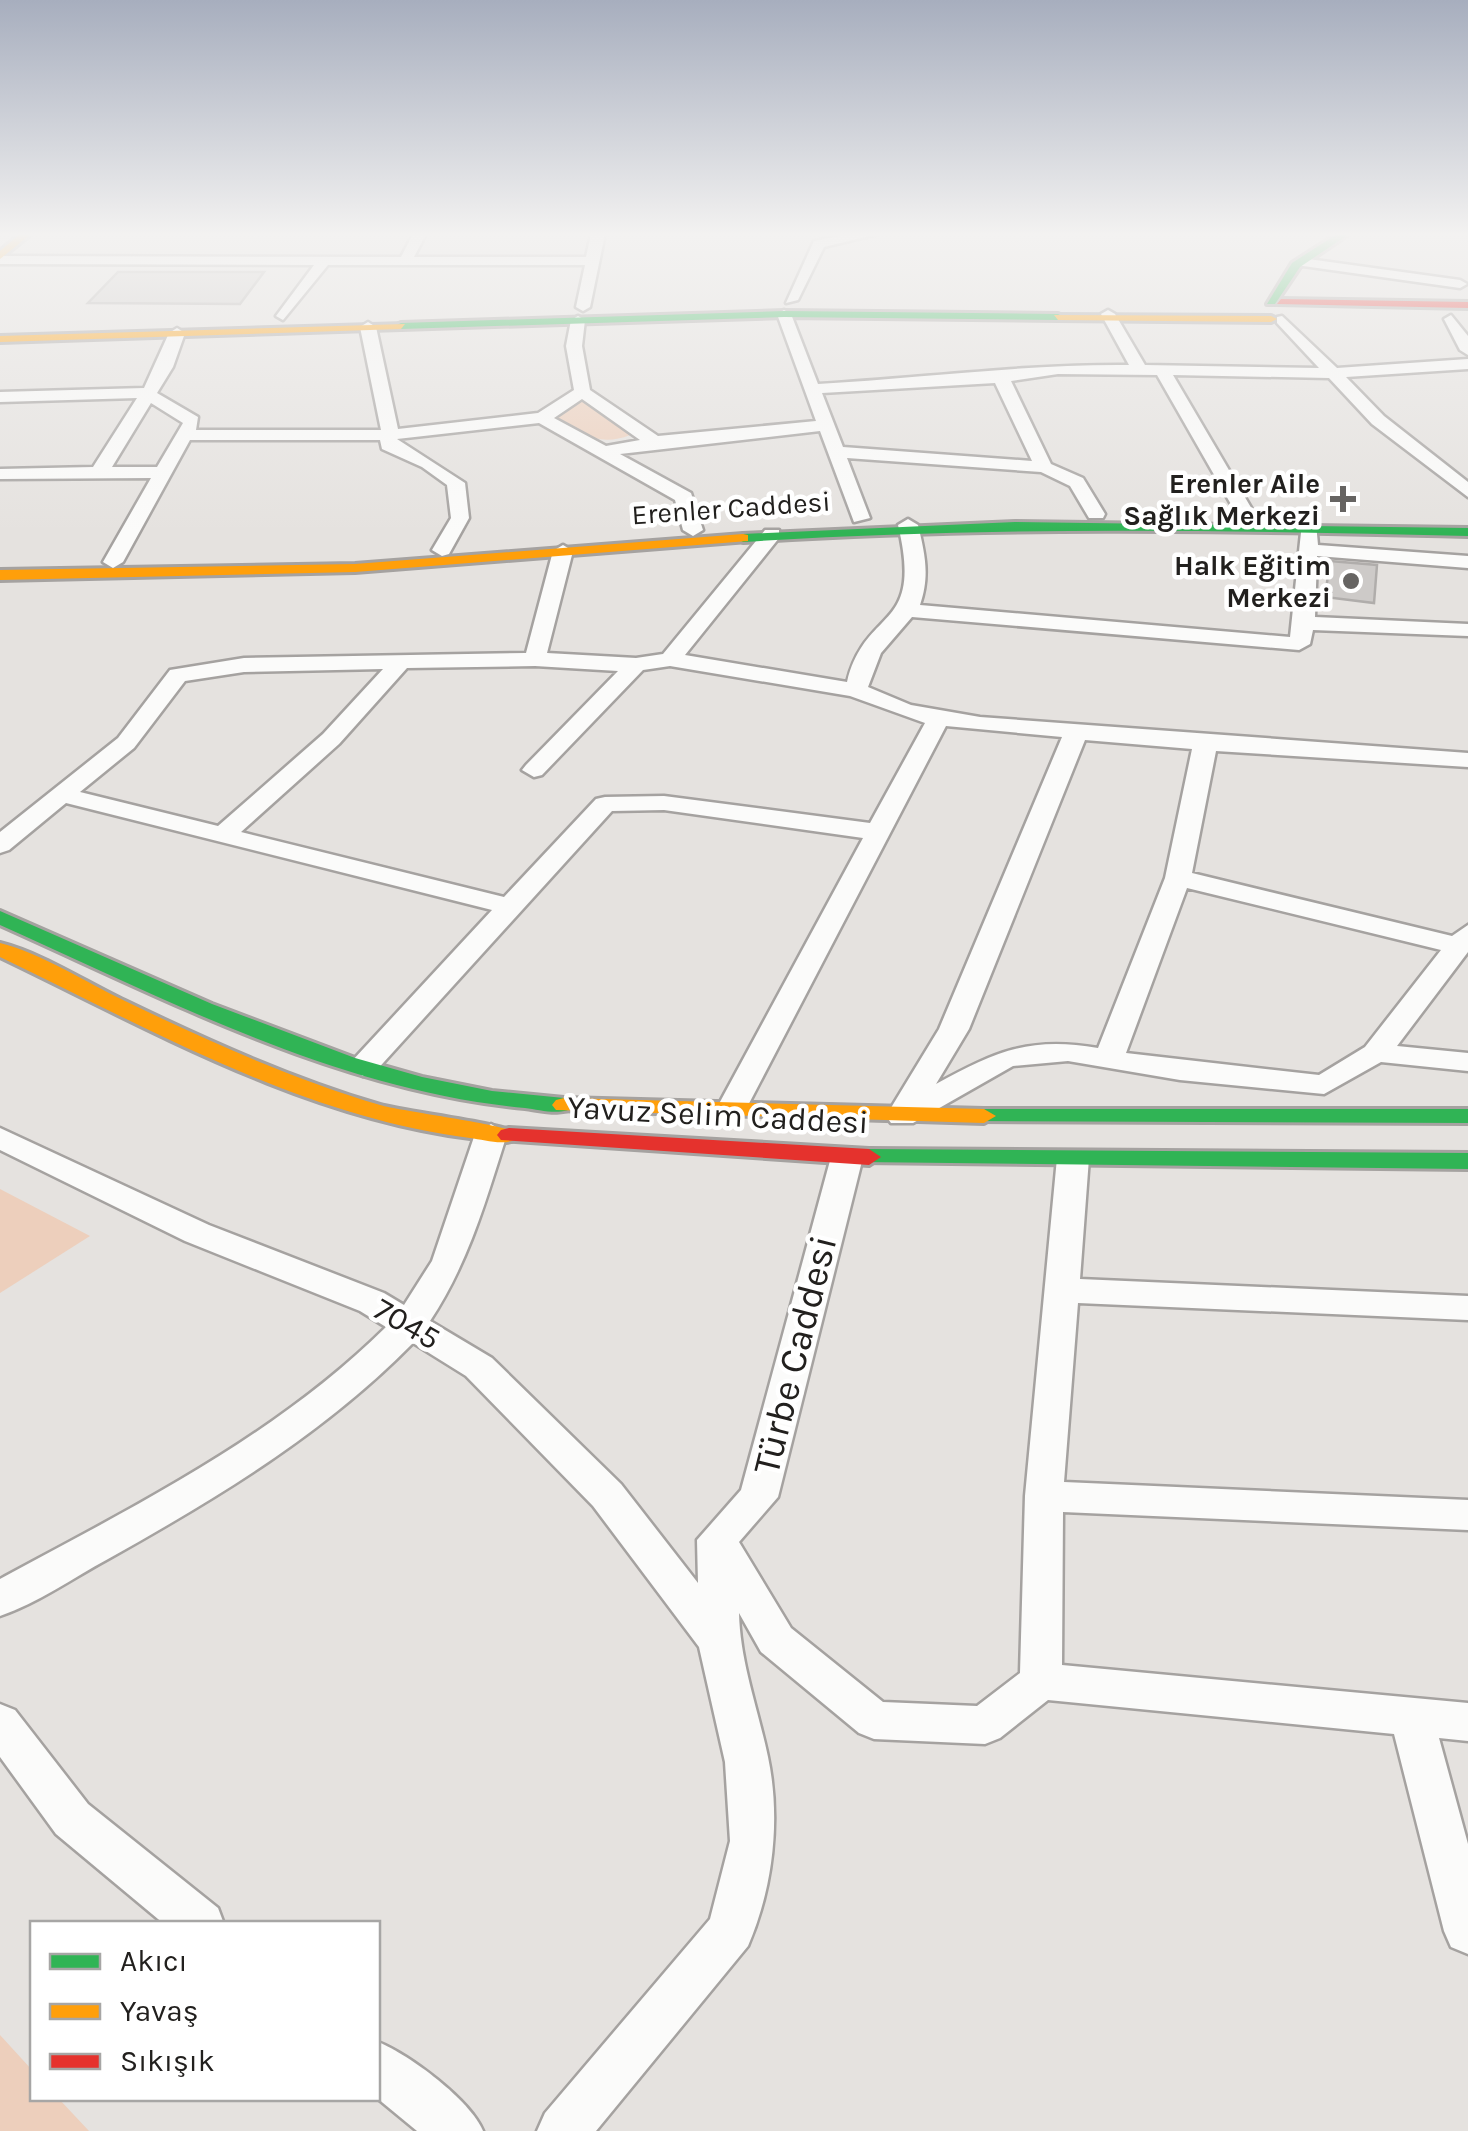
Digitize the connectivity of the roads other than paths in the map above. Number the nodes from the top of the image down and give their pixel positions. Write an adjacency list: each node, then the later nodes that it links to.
1 (164, 333): 8 (main road)
2 (177, 333): 16 (street)
3 (369, 333): 21 (street)
4 (576, 333): 15 (street)
5 (796, 333): 14 (street)
6 (1119, 333): 10 (street)
7 (1296, 333): 12 (street)
8 (0, 339)
9 (1468, 364): 12 (street)
10 (1140, 370): 11 (street); 13 (street)
11 (1162, 370): 12 (street); 31 (street)
12 (1331, 373): 29 (street)
13 (1001, 378): 14 (street); 25 (street)
14 (812, 389): 19 (street)
15 (582, 392): 18 (street); 22 (street)
16 (146, 393): 17 (street); 20 (street); 27 (street)
17 (0, 396)
18 (542, 418): 21 (street); 23 (street)
19 (827, 424): 22 (street); 24 (street)
20 (186, 434): 21 (street); 26 (street)
21 (388, 435): 39 (street)
22 (655, 442): 23 (street)
23 (604, 452): 35 (street)
24 (838, 452): 25 (street); 32 (street)
25 (1044, 467): 30 (street)
26 (166, 472): 27 (street); 41 (street)
27 (99, 473): 28 (street)
28 (0, 474)
29 (1464, 484)
30 (1096, 514): 31 (main road, Erenler Caddesi); 32 (main road, Erenler Caddesi)
31 (1247, 516): 33 (main road, Erenler Caddesi)
32 (861, 518): 35 (main road, Erenler Caddesi)
33 (1468, 522)
34 (908, 525): 37 (main road, Erenler Caddesi); 38 (main road, Erenler Caddesi); 45 (street)
35 (694, 530): 39 (main road, Erenler Caddesi)
36 (1468, 532): 38 (main road, Erenler Caddesi)
37 (772, 534): 40 (main road, Erenler Caddesi); 49 (street)
38 (1309, 539): 42 (street); 46 (street)
39 (442, 550): 41 (main road, Erenler Caddesi)
40 (563, 551): 44 (main road, Erenler Caddesi); 48 (street)
41 (113, 562): 43 (main road, Erenler Caddesi)
42 (1468, 562)
43 (0, 564)
44 (0, 575)
45 (908, 610): 46 (street); 52 (street)
46 (1304, 623): 47 (street)
47 (1468, 630)
48 (534, 659): 50 (street); 51 (street)
49 (670, 660): 51 (street); 52 (street)
50 (401, 662): 58 (street); 60 (street)
51 (636, 666): 57 (street)
52 (856, 690): 53 (street)
53 (940, 718): 54 (street); 59 (street)
54 (1076, 732): 55 (street); 72 (street)
55 (1204, 745): 56 (street); 62 (street)
56 (1468, 760)
57 (534, 770)
58 (66, 796): 60 (street); 61 (street)
59 (878, 832): 63 (street); 71 (street)
60 (223, 835): 63 (street)
61 (0, 845)
62 (1178, 878): 65 (street); 68 (street)
63 (510, 907): 70 (street)
64 (0, 917): 70 (main road, Yavuz Selim Caddesi)
65 (1464, 939): 67 (street)
66 (0, 948): 74 (main road, Yavuz Selim Caddesi)
67 (1376, 1053): 68 (street); 69 (street)
68 (1109, 1059): 72 (street)
69 (1468, 1062)
70 (363, 1066): 71 (main road, Yavuz Selim Caddesi)
71 (729, 1113): 72 (main road, Yavuz Selim Caddesi)
72 (902, 1116): 73 (main road, Yavuz Selim Caddesi)
73 (1468, 1116)
74 (491, 1134): 76 (main road, Yavuz Selim Caddesi); 81 (street)
75 (0, 1138): 81 (street, 7045)
76 (847, 1157): 77 (main road, Yavuz Selim Caddesi); 84 (street, Türbe Caddesi)
77 (1073, 1158): 78 (main road, Yavuz Selim Caddesi); 79 (street)
78 (1468, 1161)
79 (1063, 1290): 80 (street); 82 (street)
80 (1468, 1308)
81 (410, 1324): 85 (street); 86 (street, 7045)
82 (1044, 1496): 83 (street); 87 (street)
83 (1468, 1515)
84 (717, 1540): 86 (street); 87 (street)
85 (0, 1599)
86 (719, 1641): 95 (street)
87 (1041, 1681): 88 (street)
88 (1412, 1718): 89 (street); 92 (street)
89 (1468, 1722)
90 (0, 1723): 91 (street)
91 (197, 1921)
92 (1468, 1932)
93 (380, 2069): 94 (street)
94 (456, 2131)
95 (563, 2131)

